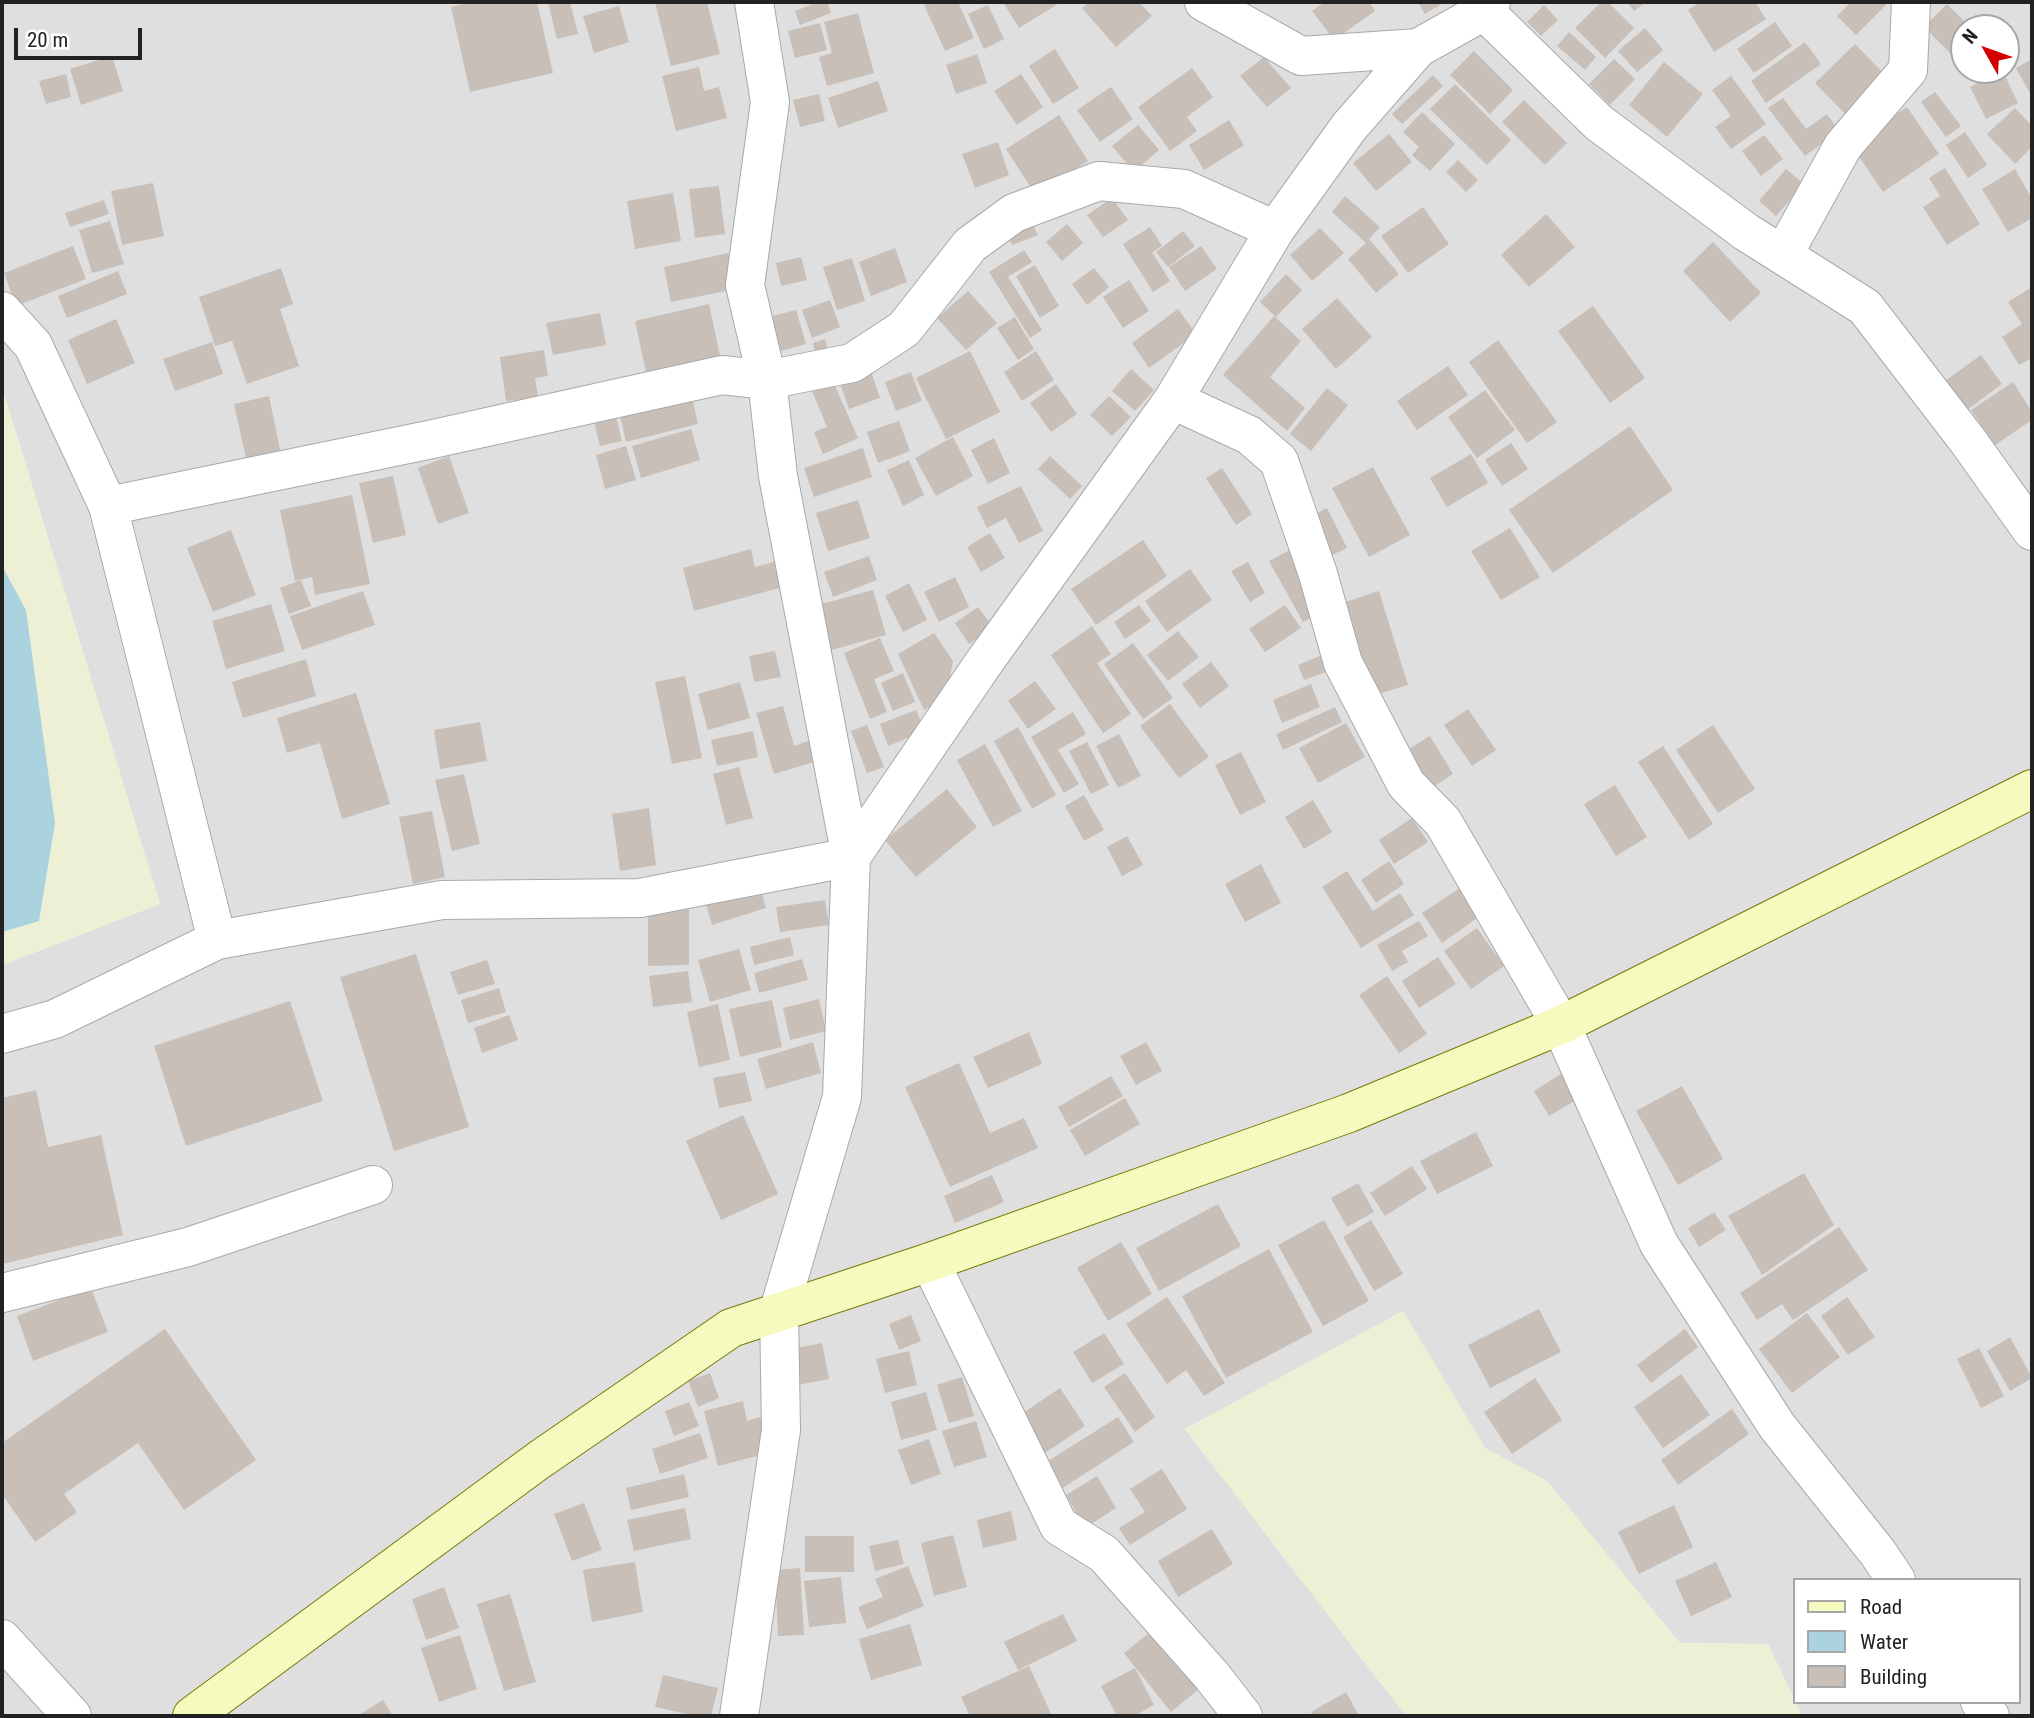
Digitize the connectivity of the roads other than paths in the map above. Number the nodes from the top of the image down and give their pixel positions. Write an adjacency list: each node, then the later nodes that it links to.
1 (754, 2): 9 (street)
2 (1204, 2): 5 (street)
3 (1912, 2): 7 (street)
4 (1488, 6): 5 (street); 7 (street)
5 (1418, 48): 6 (street)
6 (1275, 230): 9 (street); 10 (street)
7 (1783, 255): 12 (street)
8 (2, 311): 11 (street)
9 (767, 380): 11 (street); 14 (street)
10 (1173, 400): 14 (street); 16 (street)
11 (108, 506): 15 (street)
12 (2032, 531)
13 (2032, 789): 16 (main road)
14 (851, 857): 15 (street); 21 (street)
15 (217, 940): 17 (street)
16 (1561, 1026): 19 (main road); 22 (street)
17 (2, 1034)
18 (373, 1185): 20 (street)
19 (930, 1262): 21 (main road); 27 (street)
20 (2, 1293)
21 (779, 1310): 25 (main road); 26 (street)
22 (1895, 1578)
23 (2, 1639): 24 (street)
24 (72, 1716)
25 (192, 1716)
26 (739, 1716)
27 (1243, 1716)

